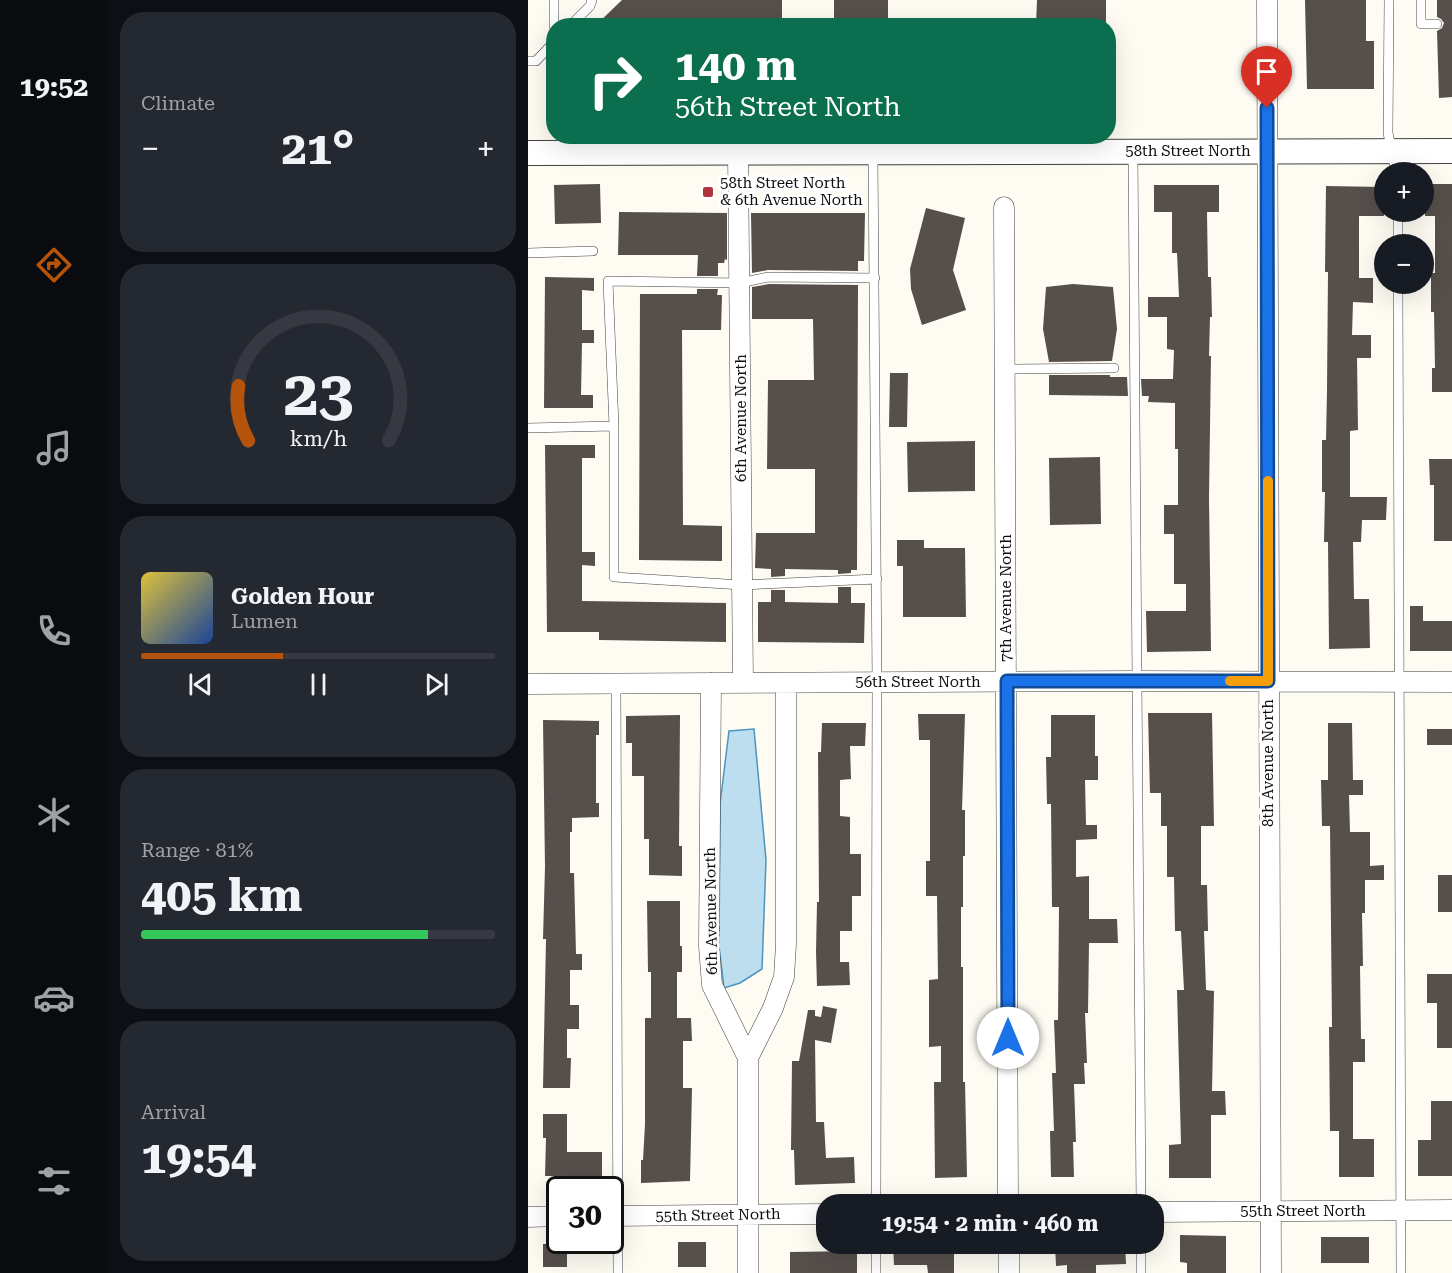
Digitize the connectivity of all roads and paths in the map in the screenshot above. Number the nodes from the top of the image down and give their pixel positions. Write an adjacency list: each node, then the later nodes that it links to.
1 (554, 0): 6 (lane)
2 (592, 0): 7 (lane)
3 (1267, 0): 13 (street, 8th Avenue North)
4 (1389, 0): 17 (lane)
5 (1421, 0): 8 (lane)
6 (554, 18)
7 (578, 18)
8 (1437, 24)
9 (546, 53): 10 (lane)
10 (528, 61)
11 (738, 148): 15 (street, 58th Street North); 16 (street, 58th Street North); 22 (street, 6th Avenue North)
12 (1132, 151): 13 (street, 58th Street North); 15 (street, 58th Street North); 31 (lane)
13 (1267, 151): 17 (street, 58th Street North); 32 (street, 8th Avenue North)
14 (1452, 151): 17 (street, 58th Street North)
15 (873, 152): 21 (lane)
16 (528, 153)
17 (1394, 162)
18 (1004, 207): 25 (street, 7th Avenue North)
19 (593, 251): 20 (lane)
20 (528, 253)
21 (875, 278): 22 (lane); 28 (lane)
22 (740, 283): 26 (lane); 29 (street, 6th Avenue North)
23 (1398, 294): 34 (lane)
24 (1114, 368): 25 (lane)
25 (1005, 369): 30 (street, 7th Avenue North)
26 (614, 426): 27 (lane); 29 (lane)
27 (528, 428)
28 (877, 579): 29 (lane); 33 (lane)
29 (742, 585): 38 (street, 6th Avenue North)
30 (1007, 681): 31 (street, 56th Street North); 33 (street, 56th Street North); 44 (street, 7th Avenue North)
31 (1137, 681): 32 (street, 56th Street North); 45 (lane)
32 (1268, 681): 34 (street, 56th Street North); 49 (street, 8th Avenue North)
33 (878, 682): 39 (street, 56th Street North); 43 (lane)
34 (1400, 682): 35 (street, 56th Street North); 46 (lane)
35 (1452, 682)
36 (615, 683): 37 (street, 56th Street North); 40 (street, 56th Street North); 42 (lane)
37 (711, 683): 38 (street, 56th Street North); 41 (street, 6th Avenue North)
38 (743, 683): 39 (street, 56th Street North)
39 (786, 683): 41 (street, 6th Avenue North)
40 (528, 684)
41 (748, 1058): 50 (street, 6th Avenue North)
42 (614, 1176)
43 (876, 1194)
44 (1008, 1194)
45 (1141, 1194)
46 (1401, 1210): 47 (street, 55th Street North); 49 (street, 55th Street North); 65 (lane)
47 (1452, 1210)
48 (1164, 1212): 49 (street, 55th Street North)
49 (1270, 1212): 64 (street, 8th Avenue North)
50 (748, 1214): 51 (street, 55th Street North); 53 (street, 55th Street North); 60 (street, 6th Avenue North)
51 (816, 1214)
52 (546, 1216): 54 (street)
53 (624, 1216)
54 (528, 1217)
55 (617, 1254): 59 (lane)
56 (876, 1254): 61 (lane)
57 (1009, 1254): 62 (street)
58 (1141, 1254): 63 (lane)
59 (618, 1273)
60 (748, 1273)
61 (876, 1273)
62 (1009, 1273)
63 (1141, 1273)
64 (1271, 1273)
65 (1401, 1273)

